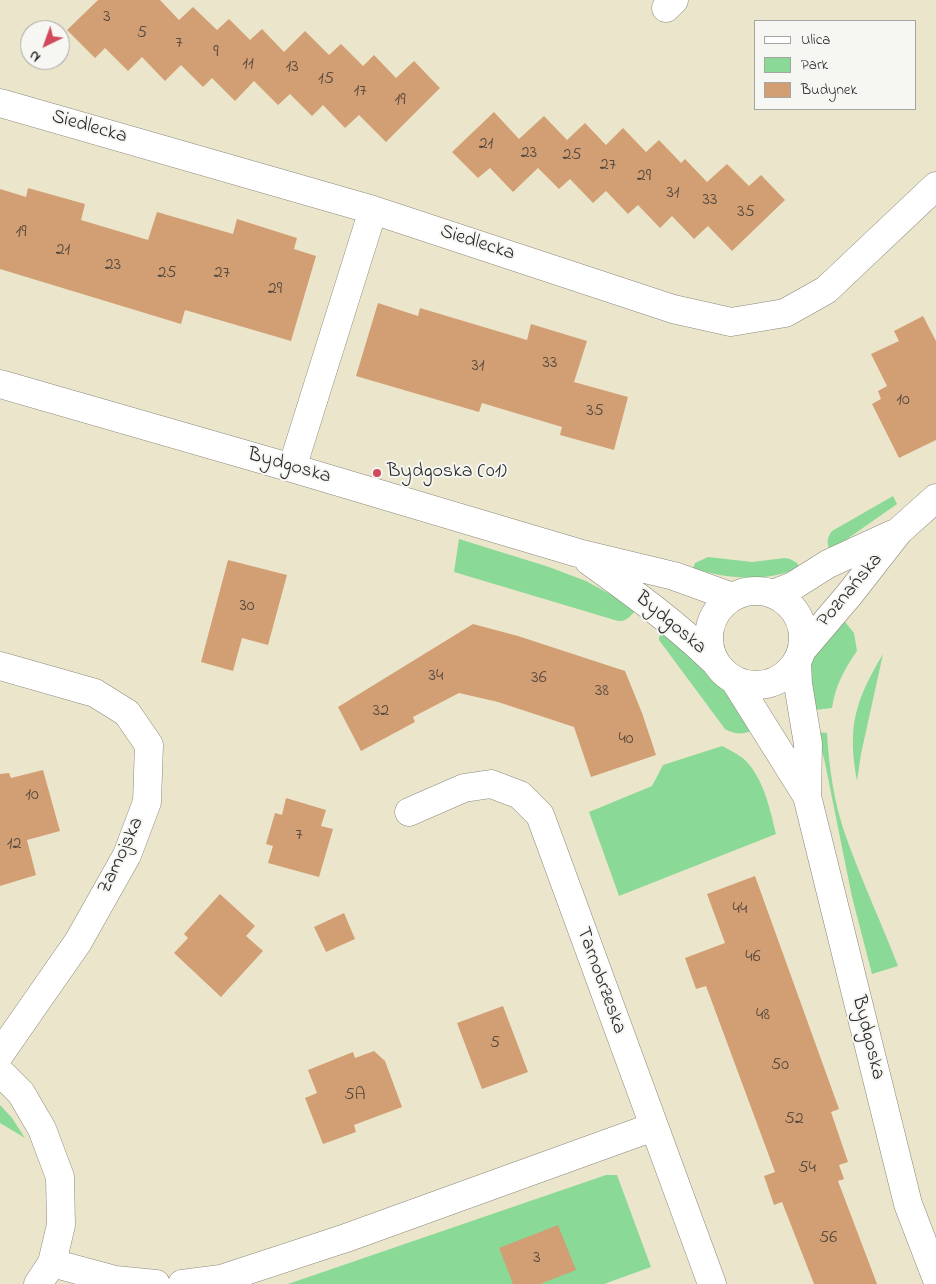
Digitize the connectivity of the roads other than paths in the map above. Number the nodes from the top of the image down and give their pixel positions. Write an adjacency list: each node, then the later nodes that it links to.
1 (0, 103): 3 (street, Siedlecka)
2 (928, 194): 3 (street, Siedlecka)
3 (373, 210): 5 (street)
4 (0, 384): 5 (street, Bydgoska)
5 (292, 468): 8 (street, Bydgoska)
6 (936, 498): 7 (street, Poznańska)
7 (899, 531): 9 (street, Poznańska); 11 (street, Poznańska)
8 (578, 553): 10 (street, Bydgoska); 12 (street, Bydgoska)
9 (773, 594): 10 (street); 11 (street)
10 (732, 597): 12 (street)
11 (799, 656): 14 (street); 15 (street, Bydgoska)
12 (713, 660): 14 (street)
13 (0, 666): 17 (street, Zamojska)
14 (734, 681): 15 (street, Bydgoska)
15 (807, 796): 21 (street, Bydgoska)
16 (409, 812): 19 (street, Tarnobrzeska)
17 (0, 1054)
18 (0, 1072): 20 (street)
19 (653, 1127): 23 (street); 24 (street, Tarnobrzeska)
20 (45, 1273): 22 (street)
21 (936, 1277)
22 (156, 1284)
23 (182, 1284)
24 (712, 1284)

